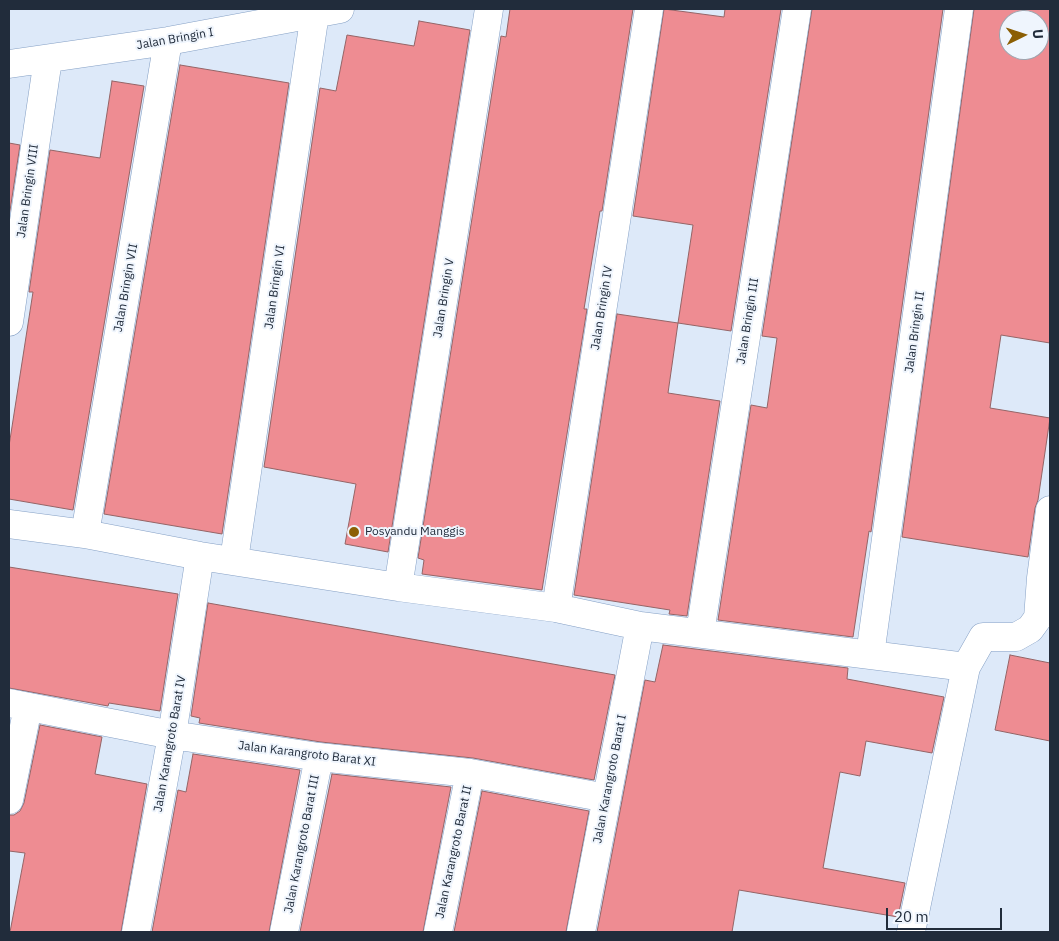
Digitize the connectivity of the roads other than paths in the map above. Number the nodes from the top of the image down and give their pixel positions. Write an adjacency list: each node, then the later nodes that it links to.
1 (489, 9): 16 (street, Jalan Bringin V)
2 (649, 9): 17 (street, Jalan Bringin IV)
3 (797, 9): 19 (street, Jalan Bringin III)
4 (960, 9): 20 (street, Jalan Bringin II)
5 (328, 11): 6 (street, Jalan Bringin I); 14 (street, Jalan Bringin VI)
6 (168, 41): 7 (street, Jalan Bringin I); 12 (street, Jalan Bringin VII)
7 (48, 60): 8 (street, Jalan Bringin I); 9 (street, Jalan Bringin VIII)
8 (9, 64)
9 (9, 322)
10 (1050, 510): 15 (street)
11 (9, 524): 12 (street)
12 (85, 534): 13 (street)
13 (200, 556): 14 (street); 23 (street, Jalan Karangroto Barat IV)
14 (234, 560): 16 (street)
15 (1045, 578): 21 (street)
16 (398, 587): 17 (street)
17 (556, 608): 18 (street)
18 (640, 626): 19 (street); 26 (street, Jalan Karangroto Barat I)
19 (700, 633): 20 (street)
20 (870, 655): 21 (street)
21 (966, 668): 32 (street)
22 (19, 705): 23 (street, Jalan Karangroto Barat XI); 27 (street)
23 (172, 735): 24 (street, Jalan Karangroto Barat XI); 28 (street, Jalan Karangroto Barat IV)
24 (319, 757): 25 (street, Jalan Karangroto Barat XI); 29 (street, Jalan Karangroto Barat III)
25 (470, 773): 26 (street, Jalan Karangroto Barat XI); 30 (street, Jalan Karangroto Barat II)
26 (606, 798): 31 (street, Jalan Karangroto Barat I)
27 (9, 800)
28 (136, 932)
29 (284, 932)
30 (438, 932)
31 (581, 932)
32 (912, 932)

